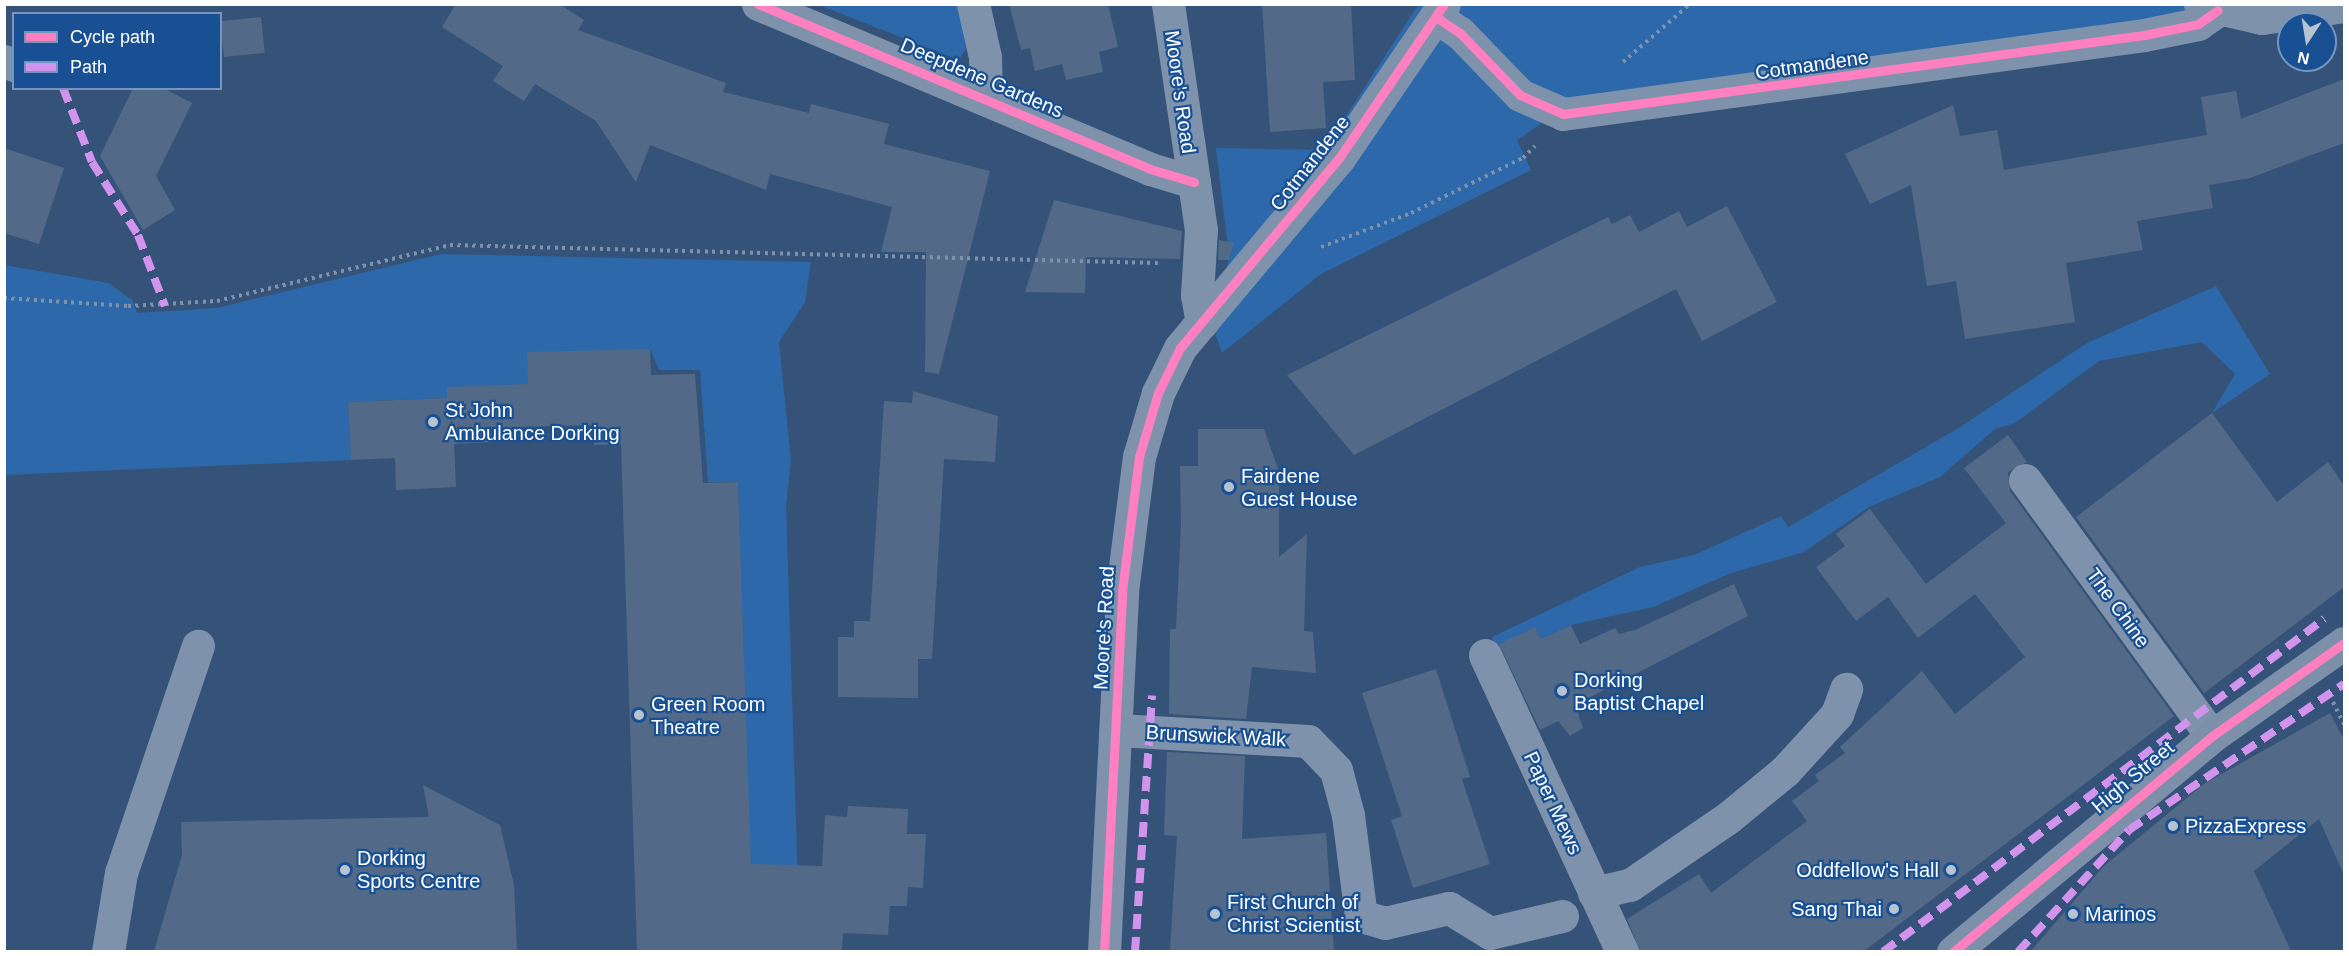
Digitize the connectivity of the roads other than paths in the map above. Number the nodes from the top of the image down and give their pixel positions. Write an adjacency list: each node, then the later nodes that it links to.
1 (758, 4): 7 (street, Deepdene Gardens)
2 (973, 4): 7 (street, Deepdene Gardens)
3 (1167, 4): 8 (street, Moore's Road)
4 (2344, 6): 5 (street, Cotmandene)
5 (2209, 7): 6 (street, Cotmandene)
6 (1441, 12): 9 (street, Cotmandene)
7 (986, 98): 8 (street, Deepdene Gardens)
8 (1194, 182): 9 (street, Moore's Road)
9 (1202, 323): 15 (street, Moore's Road)
10 (2025, 480): 16 (street, The Chine)
11 (2344, 643): 16 (main road, High Street)
12 (198, 646): 19 (street)
13 (1485, 655): 17 (street, Paper Mews)
14 (1846, 689): 17 (street)
15 (1118, 730): 18 (street, Brunswick Walk); 20 (street, Moore's Road)
16 (2212, 736): 22 (main road, High Street)
17 (1594, 893): 21 (street, Paper Mews)
18 (1562, 916)
19 (108, 951)
20 (1104, 951)
21 (1622, 951)
22 (1953, 951)

